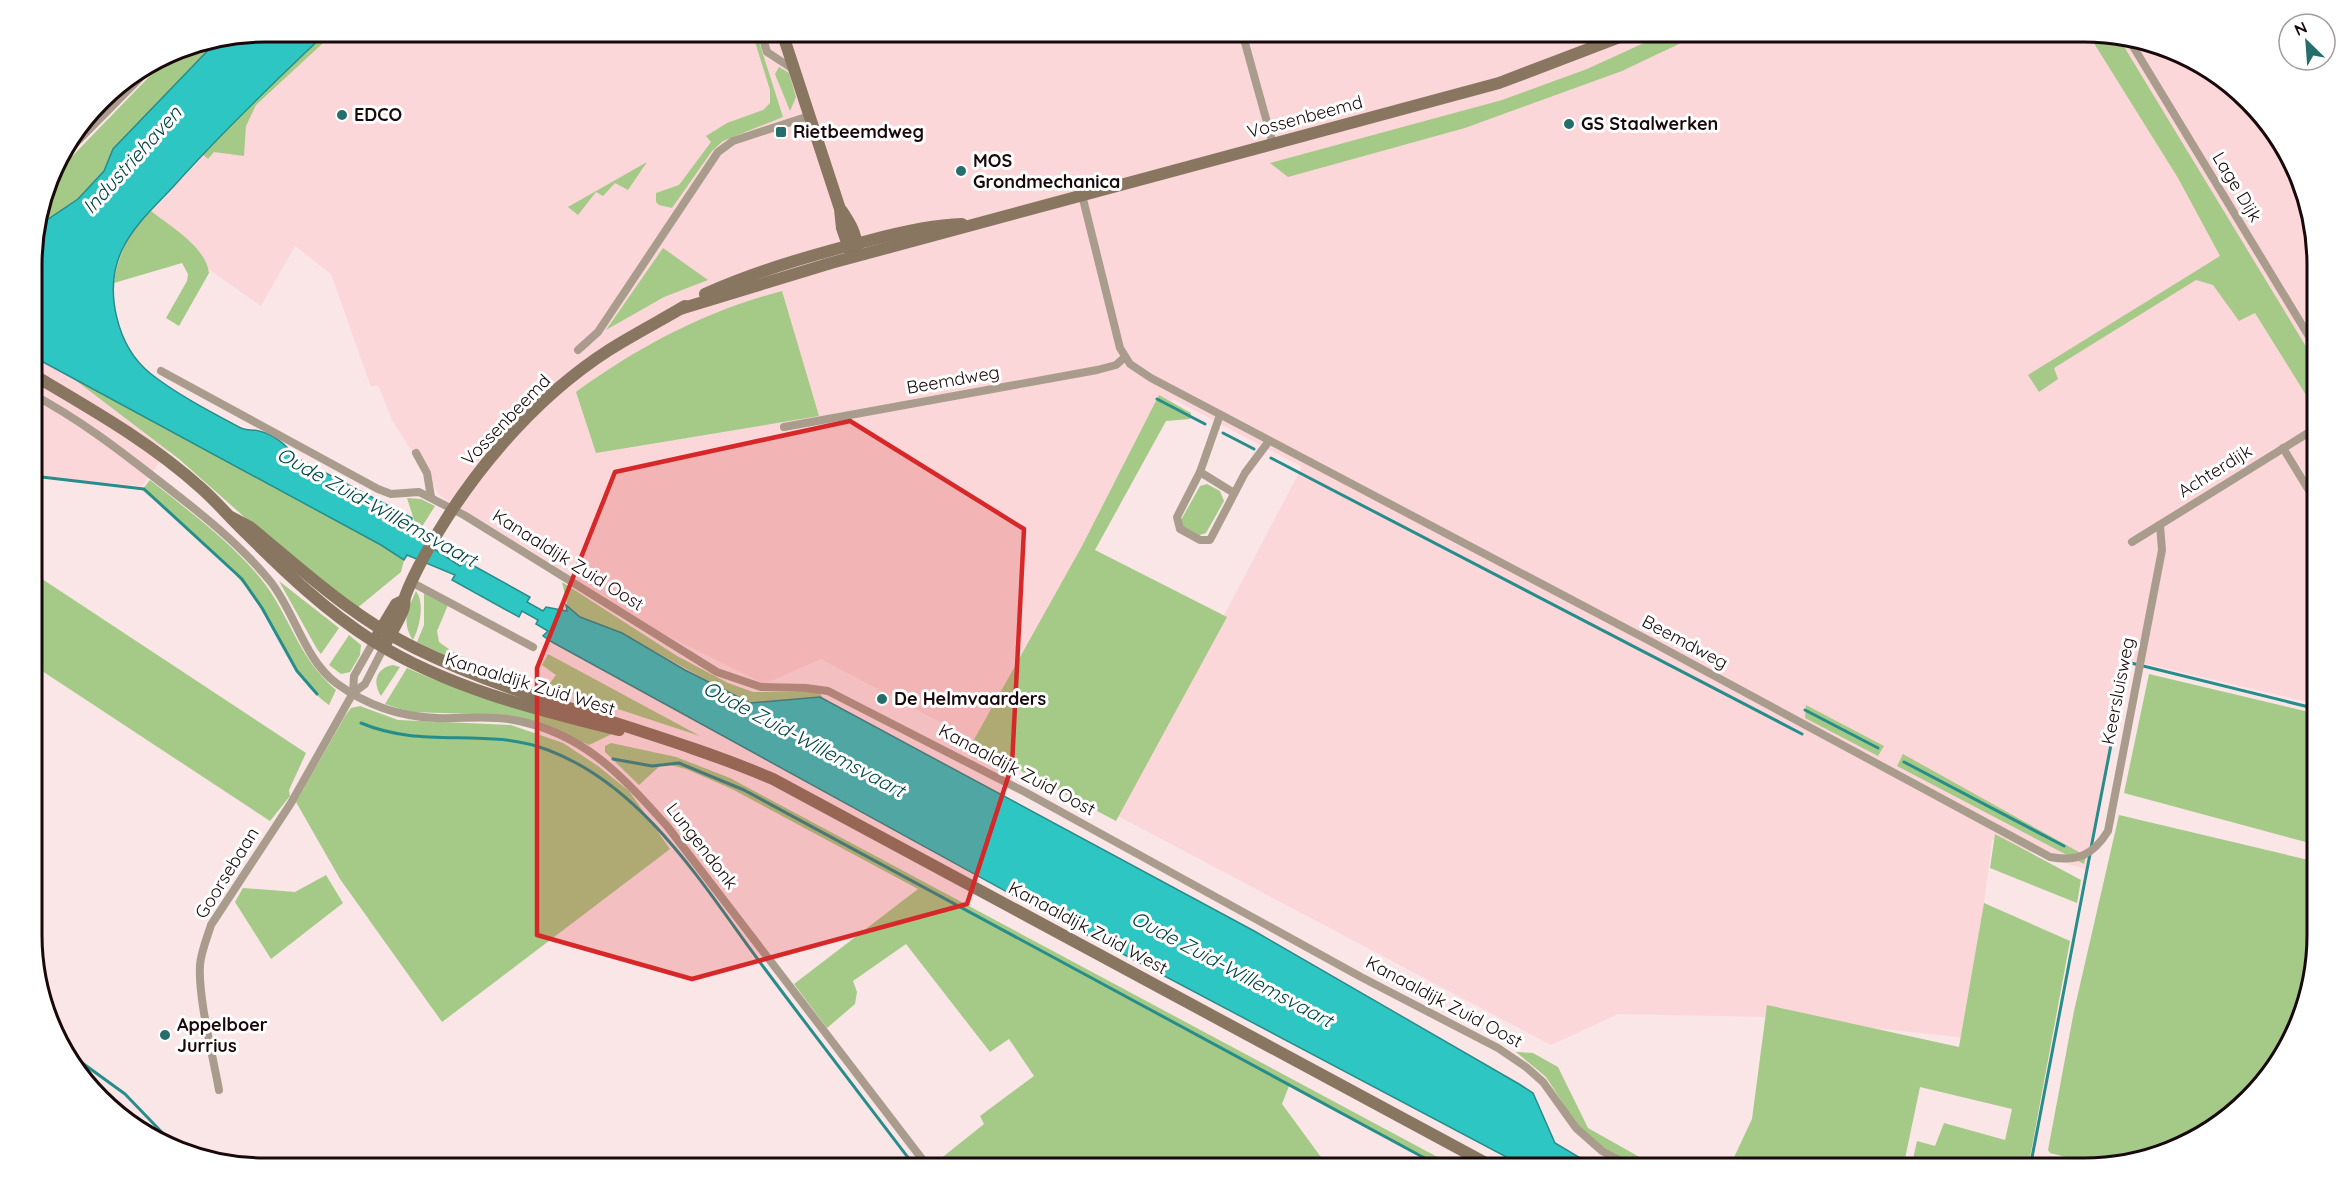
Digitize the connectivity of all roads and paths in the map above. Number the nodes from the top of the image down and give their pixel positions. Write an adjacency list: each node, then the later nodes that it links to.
1 (764, 42): 6 (street)
2 (785, 42): 6 (main road)
3 (1245, 42): 10 (street)
4 (1607, 42): 10 (main road, Vossenbeemd)
5 (2134, 48): 16 (street, Lage Dijk)
6 (794, 69): 8 (main road)
7 (133, 86): 9 (street)
8 (809, 116): 13 (main road); 17 (street)
9 (85, 134)
10 (1273, 144): 11 (main road, Vossenbeemd)
11 (1082, 195): 12 (main road, Vossenbeemd); 18 (street)
12 (981, 223): 13 (main road, Vossenbeemd); 14 (main road, Vossenbeemd)
13 (852, 244): 14 (main road); 15 (main road, Vossenbeemd)
14 (854, 257): 15 (main road, Vossenbeemd)
15 (680, 309): 32 (main road, Vossenbeemd)
16 (2307, 333)
17 (578, 350)
18 (1125, 357): 22 (street, Beemdweg); 23 (street, Beemdweg)
19 (161, 371): 31 (street, Kanaaldijk Zuid Oost)
20 (42, 380): 33 (main road, Kanaaldijk Zuid West)
21 (42, 400): 40 (street)
22 (1221, 415): 25 (street, Beemdweg); 28 (street)
23 (784, 427)
24 (2307, 433): 26 (street, Achterdijk)
25 (1269, 441): 30 (street); 42 (street, Beemdweg)
26 (2283, 448): 29 (street); 34 (street, Achterdijk)
27 (416, 453): 31 (street)
28 (1200, 472): 30 (street); 30 (street)
29 (2307, 487)
30 (1234, 493)
31 (431, 497): 32 (street, Kanaaldijk Zuid Oost)
32 (453, 509): 36 (main road, Vossenbeemd); 46 (street, Kanaaldijk Zuid Oost)
33 (231, 517): 37 (main road, Kanaaldijk Zuid West); 38 (main road, Kanaaldijk Zuid West)
34 (2160, 525): 35 (street, Achterdijk); 42 (street, Keersluisweg)
35 (2132, 542)
36 (411, 582): 37 (main road, Vossenbeemd); 39 (street, Kanaaldijk Zuid West)
37 (385, 632): 38 (main road, Vossenbeemd); 41 (main road, Kanaaldijk Zuid West)
38 (379, 644): 40 (street, Goorsebaan); 40 (street, Goorsebaan); 41 (main road, Kanaaldijk Zuid West)
39 (533, 647)
40 (352, 693): 43 (street, Goorsebaan); 44 (street, Lungendonk)
41 (657, 737): 45 (main road, Kanaaldijk Zuid West)
42 (2087, 855)
43 (219, 1090)
44 (921, 1158)
45 (1477, 1158)
46 (1615, 1158)

